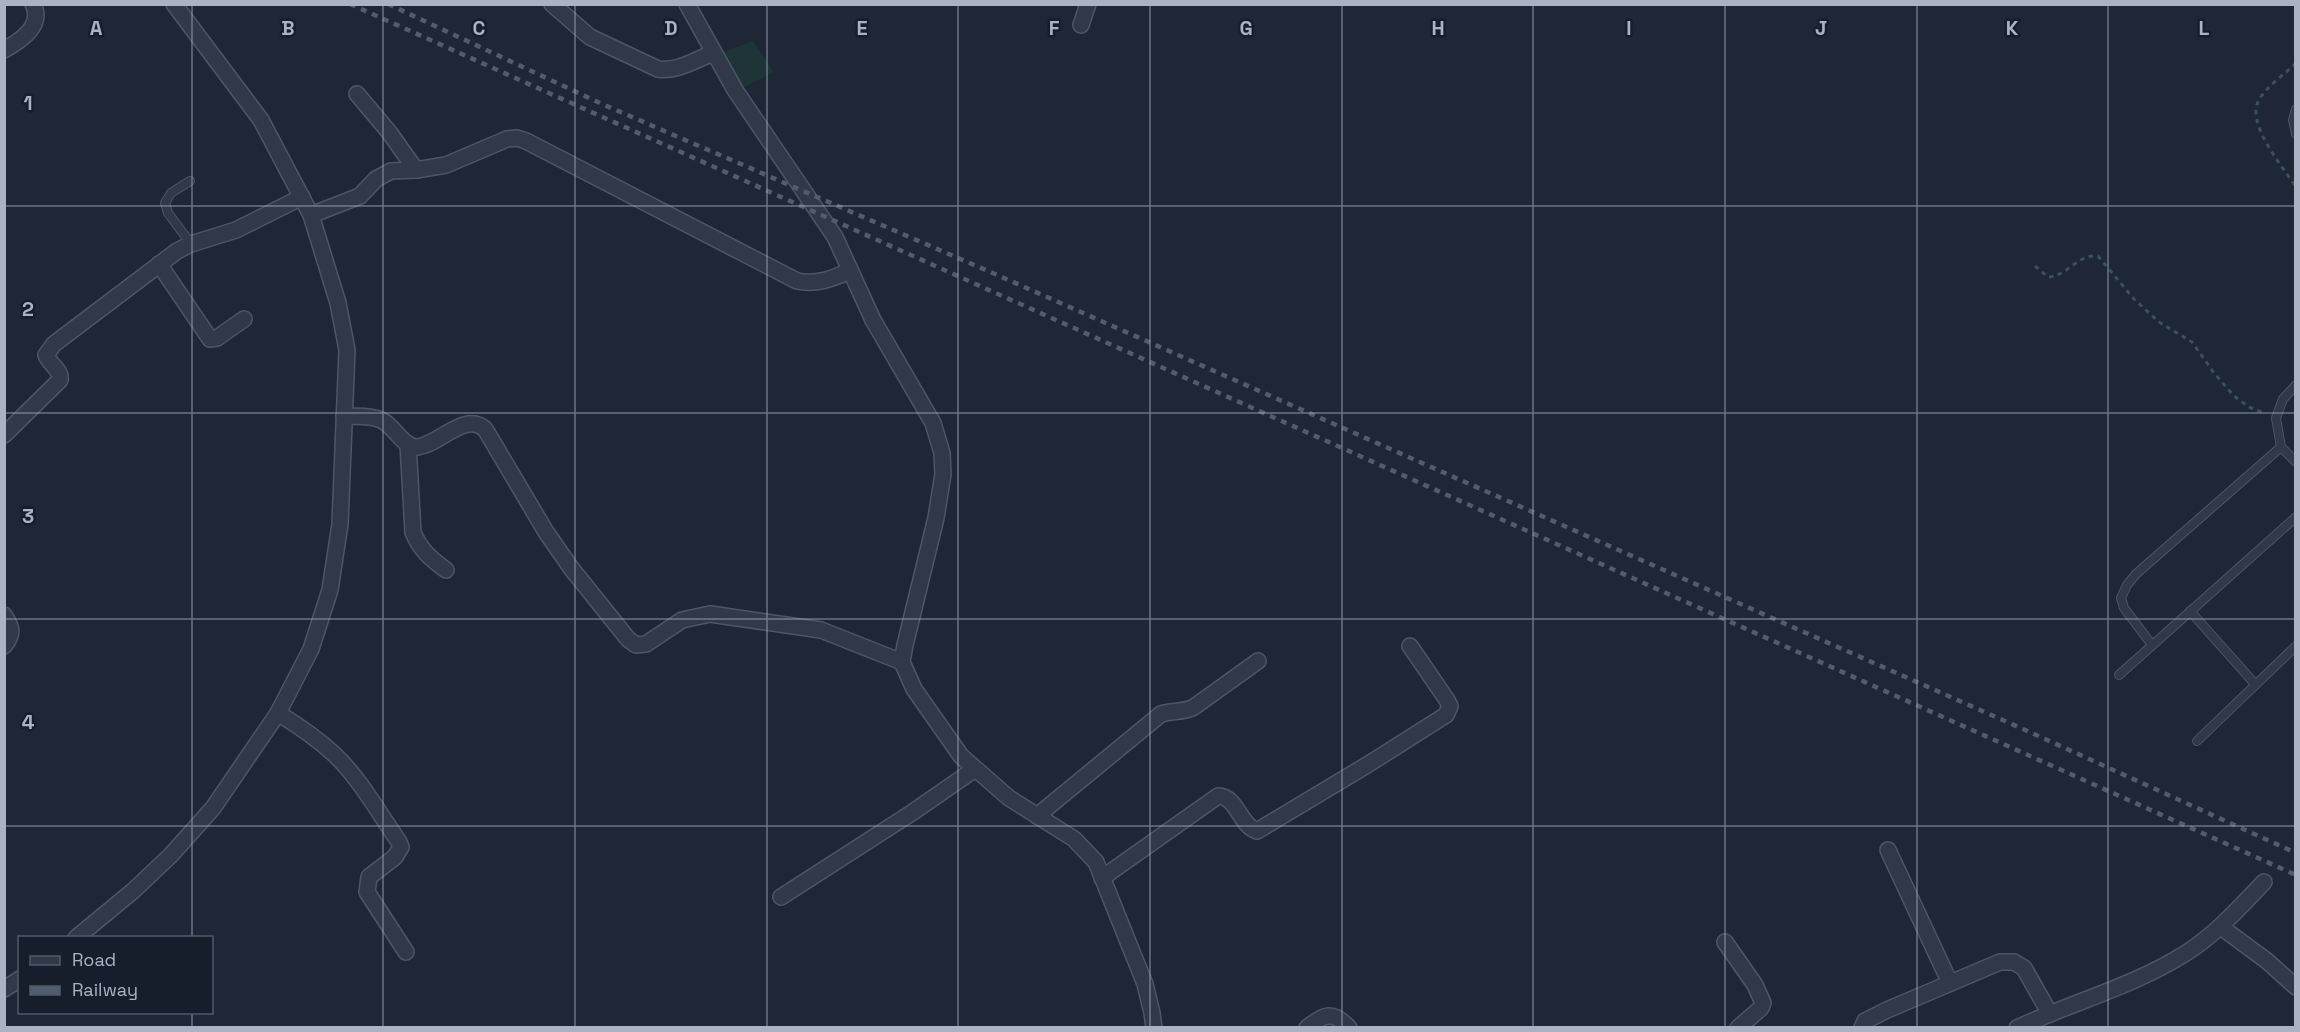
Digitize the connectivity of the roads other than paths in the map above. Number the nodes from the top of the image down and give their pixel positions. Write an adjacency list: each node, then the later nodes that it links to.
1 (33, 4): 7 (street)
2 (174, 4): 14 (street)
3 (552, 4): 8 (street)
4 (687, 4): 8 (street)
5 (1088, 4): 6 (street)
6 (1081, 25)
7 (4, 50)
8 (713, 53): 18 (street)
9 (357, 94): 12 (street)
10 (2295, 109): 11 (lane)
11 (2295, 134)
12 (416, 170): 15 (street); 18 (street)
13 (189, 181): 16 (lane)
14 (302, 197): 15 (street); 16 (street)
15 (310, 215): 21 (street)
16 (191, 244): 17 (street)
17 (159, 264): 19 (street); 22 (street)
18 (849, 271): 35 (street)
19 (244, 319)
20 (2295, 385): 24 (lane)
21 (344, 417): 23 (street); 38 (street)
22 (4, 435)
23 (408, 444): 27 (street); 35 (street)
24 (2281, 447): 25 (lane); 30 (lane)
25 (2295, 462)
26 (2295, 517): 28 (lane)
27 (446, 570)
28 (2190, 611): 30 (lane); 37 (lane)
29 (4, 615): 31 (street)
30 (2152, 645): 36 (lane)
31 (4, 646)
32 (1410, 646): 43 (street)
33 (2295, 646): 37 (lane)
34 (1258, 661): 41 (street)
35 (902, 662): 40 (street)
36 (2119, 675)
37 (2255, 684): 39 (lane)
38 (278, 713): 47 (street); 49 (street)
39 (2197, 741)
40 (975, 769): 41 (street); 45 (street)
41 (1037, 816): 43 (street)
42 (1888, 850): 51 (street)
43 (1102, 878): 55 (street)
44 (2264, 882): 46 (street)
45 (781, 897)
46 (2221, 927): 52 (street); 54 (street)
47 (78, 936)
48 (1725, 942): 58 (street)
49 (406, 952)
50 (18, 980): 53 (street)
51 (1950, 983): 54 (street); 59 (street)
52 (2295, 987)
53 (4, 989)
54 (2050, 1014): 60 (street)
55 (1154, 1028)
56 (1307, 1028): 57 (street)
57 (1349, 1028)
58 (1738, 1028)
59 (1862, 1028)
60 (2017, 1028)

